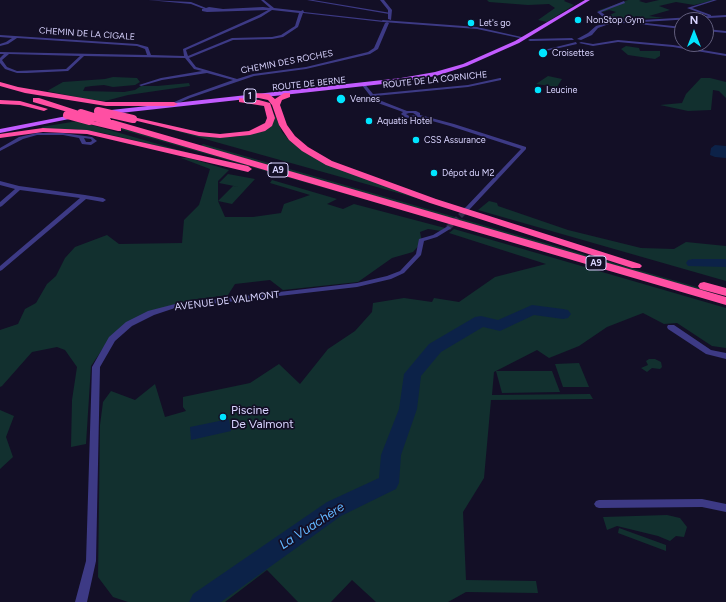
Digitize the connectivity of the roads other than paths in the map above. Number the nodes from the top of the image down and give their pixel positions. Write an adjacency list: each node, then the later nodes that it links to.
1 (149, 0): 9 (street)
2 (262, 0): 9 (street)
3 (308, 0): 11 (street)
4 (382, 0): 11 (street)
5 (588, 0): 8 (main road, ROUTE DE BERNE / 1)
6 (716, 0): 12 (street)
7 (624, 2): 15 (street)
8 (580, 6): 21 (main road, ROUTE DE BERNE / 1); 23 (main road, ROUTE DE BERNE / 1)
9 (273, 8): 10 (street); 34 (street)
10 (303, 11): 14 (street); 34 (street)
11 (389, 12): 14 (street)
12 (700, 12)
13 (726, 16): 15 (street)
14 (388, 21): 23 (street); 37 (street, CHEMIN DES ROCHES)
15 (628, 21): 16 (street)
16 (621, 22): 17 (street); 26 (street)
17 (674, 27)
18 (714, 31): 19 (street)
19 (726, 32)
20 (0, 36): 22 (street, CHEMIN DE LA CIGALE)
21 (537, 36): 23 (main road, ROUTE DE BERNE / 1); 24 (street)
22 (16, 37): 27 (street); 33 (street, CHEMIN DE LA CIGALE)
23 (527, 39): 24 (street); 25 (street); 40 (main road, ROUTE DE BERNE / 1)
24 (557, 40): 25 (street)
25 (571, 40): 26 (street)
26 (579, 42): 28 (street); 32 (street)
27 (0, 45)
28 (546, 50)
29 (0, 53): 30 (street)
30 (8, 54): 31 (street); 31 (street)
31 (83, 55): 33 (street)
32 (726, 55)
33 (150, 56): 34 (street)
34 (187, 58): 35 (street)
35 (207, 72): 37 (street); 39 (street)
36 (500, 79): 45 (street, ROUTE DE LA CORNICHE)
37 (236, 80): 49 (street, CHEMIN DES ROCHES)
38 (0, 84): 42 (highway, A9)
39 (141, 85)
40 (364, 86): 43 (main road, ROUTE DE BERNE / 1); 44 (main road, ROUTE DE BERNE / 1); 45 (street)
41 (0, 89): 64 (highway, A9, bridge)
42 (18, 89): 49 (highway); 50 (highway, A9, bridge)
43 (257, 95): 47 (highway); 49 (main road, ROUTE DE BERNE / 1)
44 (287, 95): 47 (highway)
45 (371, 95): 62 (street)
46 (242, 100): 47 (main road, ROUTE DE BERNE / 1); 50 (highway); 53 (main road, ROUTE DE BERNE / 1)
47 (273, 101): 65 (highway)
48 (0, 102): 56 (highway, bridge)
49 (174, 104): 51 (main road, ROUTE DE BERNE / 1)
50 (129, 119): 65 (highway, A9)
51 (15, 127): 52 (highway)
52 (0, 130)
53 (0, 136): 56 (highway)
54 (80, 137): 55 (street)
55 (0, 150)
56 (274, 176): 64 (highway)
57 (0, 183): 58 (street)
58 (19, 188): 59 (street); 61 (street)
59 (85, 197): 60 (street); 66 (street)
60 (103, 200)
61 (0, 205)
62 (467, 208)
63 (448, 228): 73 (street, AVENUE DE VALMONT)
64 (556, 251): 68 (highway, A9)
65 (636, 266): 67 (highway, A9)
66 (0, 269)
67 (726, 292)
68 (726, 301)
69 (671, 327): 70 (street)
70 (726, 356)
71 (599, 504): 72 (street)
72 (726, 508)
73 (81, 602)

